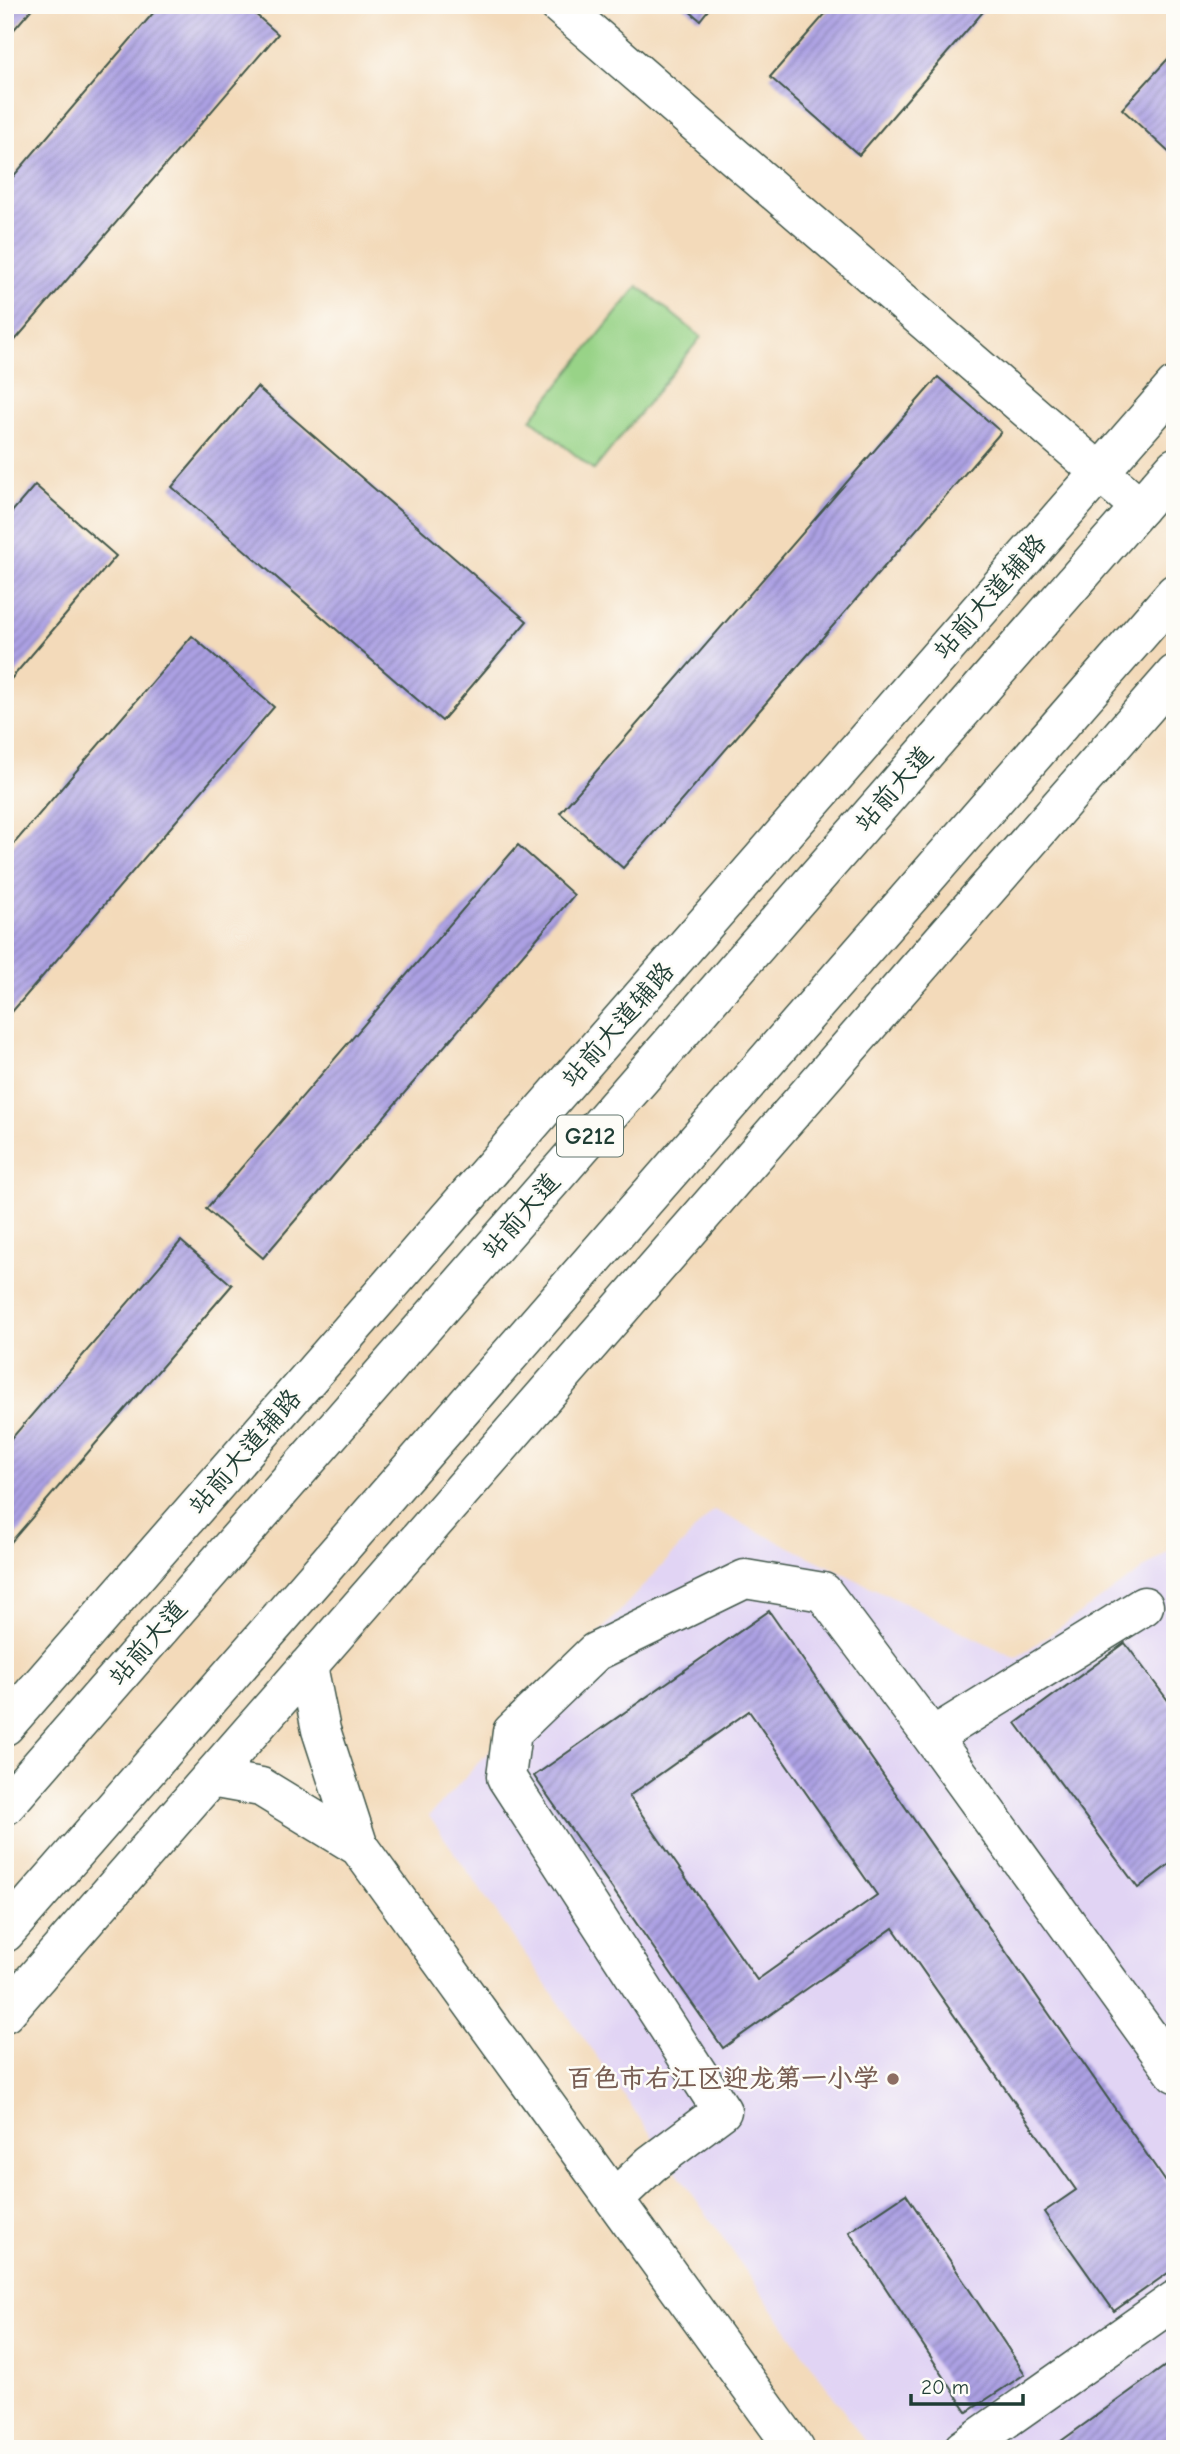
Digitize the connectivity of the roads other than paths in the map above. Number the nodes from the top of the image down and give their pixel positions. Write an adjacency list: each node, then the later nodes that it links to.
1 (559, 5): 4 (main road)
2 (1175, 386): 4 (main road, 站前大道辅路)
3 (1175, 467): 5 (main road, 站前大道 / G212)
4 (1101, 471): 5 (main road); 10 (main road, 站前大道辅路)
5 (1140, 507): 13 (main road, 站前大道 / G212)
6 (1175, 593): 15 (main road)
7 (1175, 674): 9 (main road)
8 (1144, 1606): 11 (main road)
9 (308, 1666): 12 (main road); 14 (main road)
10 (5, 1726)
11 (932, 1737): 17 (main road); 18 (main road)
12 (211, 1777): 14 (main road); 16 (main road)
13 (5, 1806)
14 (359, 1847): 18 (main road)
15 (5, 1933)
16 (5, 2013)
17 (1175, 2073)
18 (614, 2199): 20 (main road)
19 (1175, 2300): 21 (main road)
20 (795, 2449)
21 (963, 2449)

